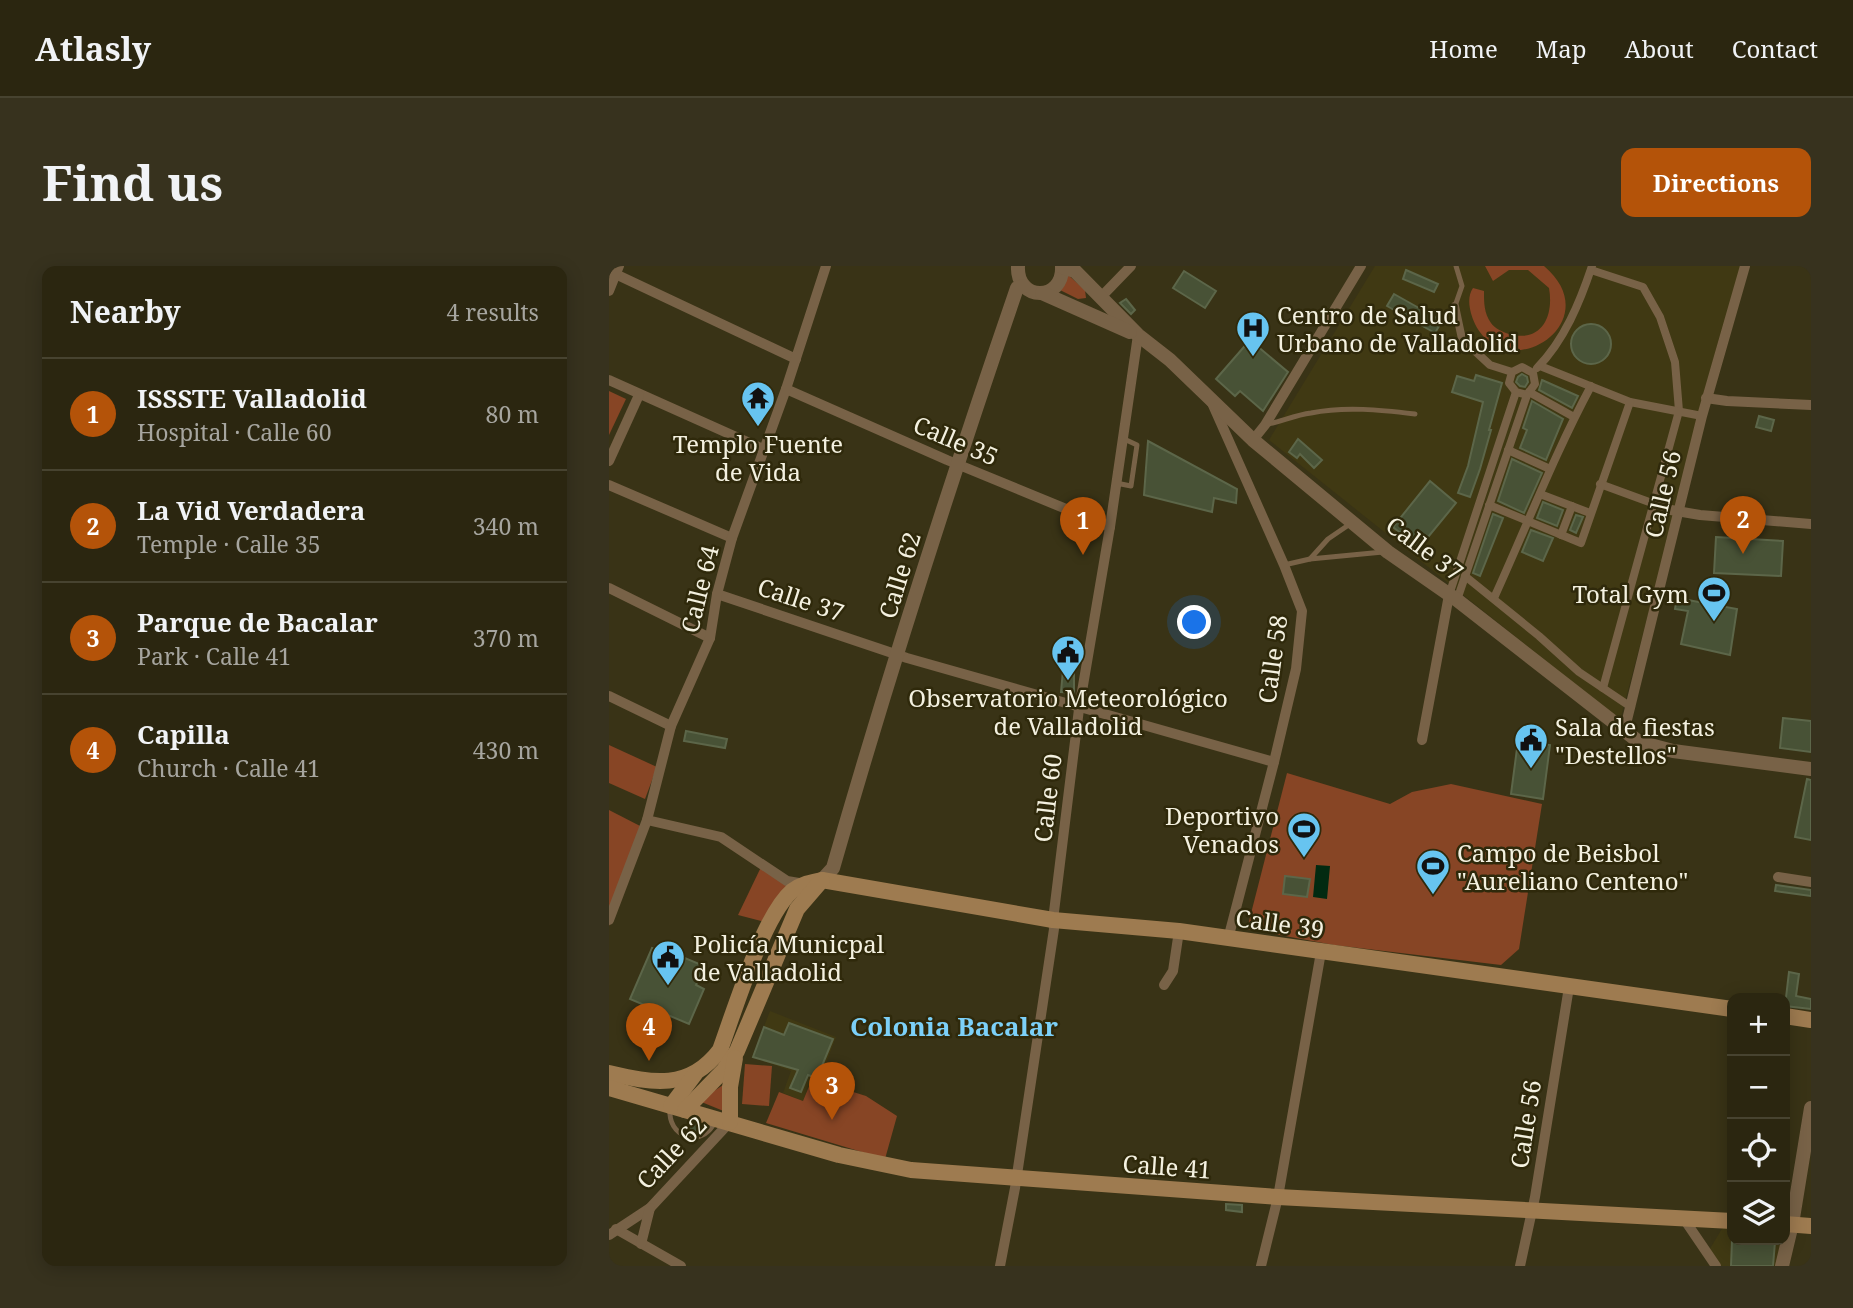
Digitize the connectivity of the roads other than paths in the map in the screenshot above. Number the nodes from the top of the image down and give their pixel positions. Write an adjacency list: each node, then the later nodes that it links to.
1 (813, 266): 8 (street)
2 (1062, 266): 12 (street); 13 (street, Calle 37)
3 (1131, 266): 13 (street)
4 (1361, 266): 33 (street)
5 (1457, 266): 14 (lane)
6 (1745, 266): 26 (street, Calle 56)
7 (1591, 268): 17 (street); 29 (street)
8 (825, 269): 16 (street, Calle 64)
9 (614, 270): 11 (street); 16 (street)
10 (1016, 273): 12 (street); 38 (street, Calle 62)
11 (609, 291)
12 (1042, 293): 15 (street)
13 (1101, 297): 15 (street, Calle 37)
14 (1455, 306): 18 (street)
15 (1138, 335): 25 (street, Calle 37); 51 (street, Calle 60)
16 (796, 359): 21 (street, Calle 64)
17 (1536, 369): 18 (street); 20 (street); 23 (street)
18 (1512, 372): 22 (street)
19 (609, 380): 24 (street)
20 (1591, 386): 27 (street); 31 (street)
21 (786, 389): 35 (street, Calle 64); 38 (street, Calle 35)
22 (1516, 392): 23 (street); 60 (street)
23 (1528, 393): 31 (street); 36 (street)
24 (639, 395): 35 (street); 37 (street)
25 (1209, 397): 34 (street, Calle 37); 56 (street, Calle 58)
26 (1706, 398): 28 (street); 32 (street, Calle 56)
27 (1630, 402): 29 (street); 40 (street)
28 (1811, 405)
29 (1679, 411): 32 (street); 43 (street)
30 (1415, 414): 33 (lane)
31 (1574, 416): 39 (street)
32 (1702, 416): 46 (street, Calle 56)
33 (1265, 425): 34 (street)
34 (1253, 440): 48 (street, Calle 37)
35 (763, 449): 53 (street, Calle 64)
36 (1508, 450): 39 (street); 44 (street)
37 (609, 461)
38 (957, 463): 51 (street, Calle 35); 63 (street, Calle 62)
39 (1550, 469): 42 (street)
40 (1600, 484): 43 (street); 47 (street)
41 (609, 485): 53 (street)
42 (1540, 494): 45 (street); 49 (street)
43 (1655, 504): 46 (street); 64 (street)
44 (1489, 505): 49 (street); 57 (street)
45 (1572, 506): 47 (street); 52 (street)
46 (1675, 511): 50 (street); 66 (street, Calle 56)
47 (1590, 513): 52 (street)
48 (1353, 522): 54 (street, Calle 37); 55 (lane)
49 (1529, 522): 52 (street); 61 (street)
50 (1811, 524)
51 (1110, 527): 67 (street, Calle 60)
52 (1561, 535)
53 (732, 538): 59 (street, Calle 64)
54 (1388, 552): 55 (lane); 60 (street, Calle 37)
55 (1310, 559): 56 (lane)
56 (1284, 565): 71 (street, Calle 58)
57 (1465, 576): 60 (street); 61 (street)
58 (609, 588): 62 (street)
59 (716, 594): 62 (street, Calle 64); 63 (street, Calle 37)
60 (1453, 598): 69 (street, Calle 37); 70 (street)
61 (1494, 598): 64 (street)
62 (710, 638): 68 (street, Calle 64)
63 (898, 656): 67 (street, Calle 37); 76 (street, Calle 62)
64 (1603, 688): 66 (street)
65 (609, 696): 68 (street)
66 (1631, 707): 69 (street, Calle 56)
67 (1079, 709): 71 (street, Calle 37); 78 (street, Calle 60)
68 (671, 726): 73 (street, Calle 64)
69 (1624, 732): 72 (street, Calle 37)
70 (1422, 740)
71 (1274, 762): 80 (street, Calle 58)
72 (1811, 769)
73 (646, 820): 76 (street, Calle 39); 77 (street, Calle 64)
74 (1778, 877): 75 (street)
75 (1811, 883)
76 (813, 884): 78 (main road, Calle 39); 82 (main road); 83 (main road)
77 (609, 920)
78 (1053, 920): 79 (main road, Calle 39); 97 (street, Calle 60)
79 (1179, 931): 80 (main road, Calle 39); 84 (street)
80 (1228, 939): 81 (main road, Calle 39)
81 (1321, 952): 85 (main road, Calle 39); 98 (street)
82 (751, 969): 83 (main road); 91 (main road)
83 (767, 977): 89 (main road)
84 (1164, 985)
85 (1569, 987): 86 (main road, Calle 39); 100 (street, Calle 56)
86 (1727, 1008)
87 (1790, 1017): 88 (main road)
88 (1811, 1020)
89 (737, 1051): 94 (main road); 96 (main road)
90 (609, 1073): 92 (main road)
91 (691, 1076): 92 (main road); 94 (main road)
92 (664, 1081): 94 (main road)
93 (609, 1088): 94 (main road, Calle 41)
94 (678, 1108): 96 (main road, Calle 41); 96 (lane)
95 (1811, 1108): 101 (street)
96 (723, 1120): 97 (main road, Calle 41); 99 (street, Calle 62)
97 (1016, 1178): 98 (main road, Calle 41); 110 (street, Calle 60)
98 (1277, 1197): 100 (main road, Calle 41); 111 (street)
99 (650, 1208): 106 (street, Calle 62); 107 (street)
100 (1531, 1210): 102 (main road, Calle 41); 112 (street, Calle 56)
101 (1790, 1214)
102 (1684, 1219): 103 (main road, Calle 41); 113 (street)
103 (1727, 1222)
104 (1790, 1224): 105 (main road)
105 (1811, 1226)
106 (612, 1232): 107 (street)
107 (641, 1244): 109 (street)
108 (1785, 1245): 114 (street)
109 (681, 1266)
110 (1000, 1266)
111 (1261, 1266)
112 (1521, 1266)
113 (1716, 1266)
114 (1782, 1266)

